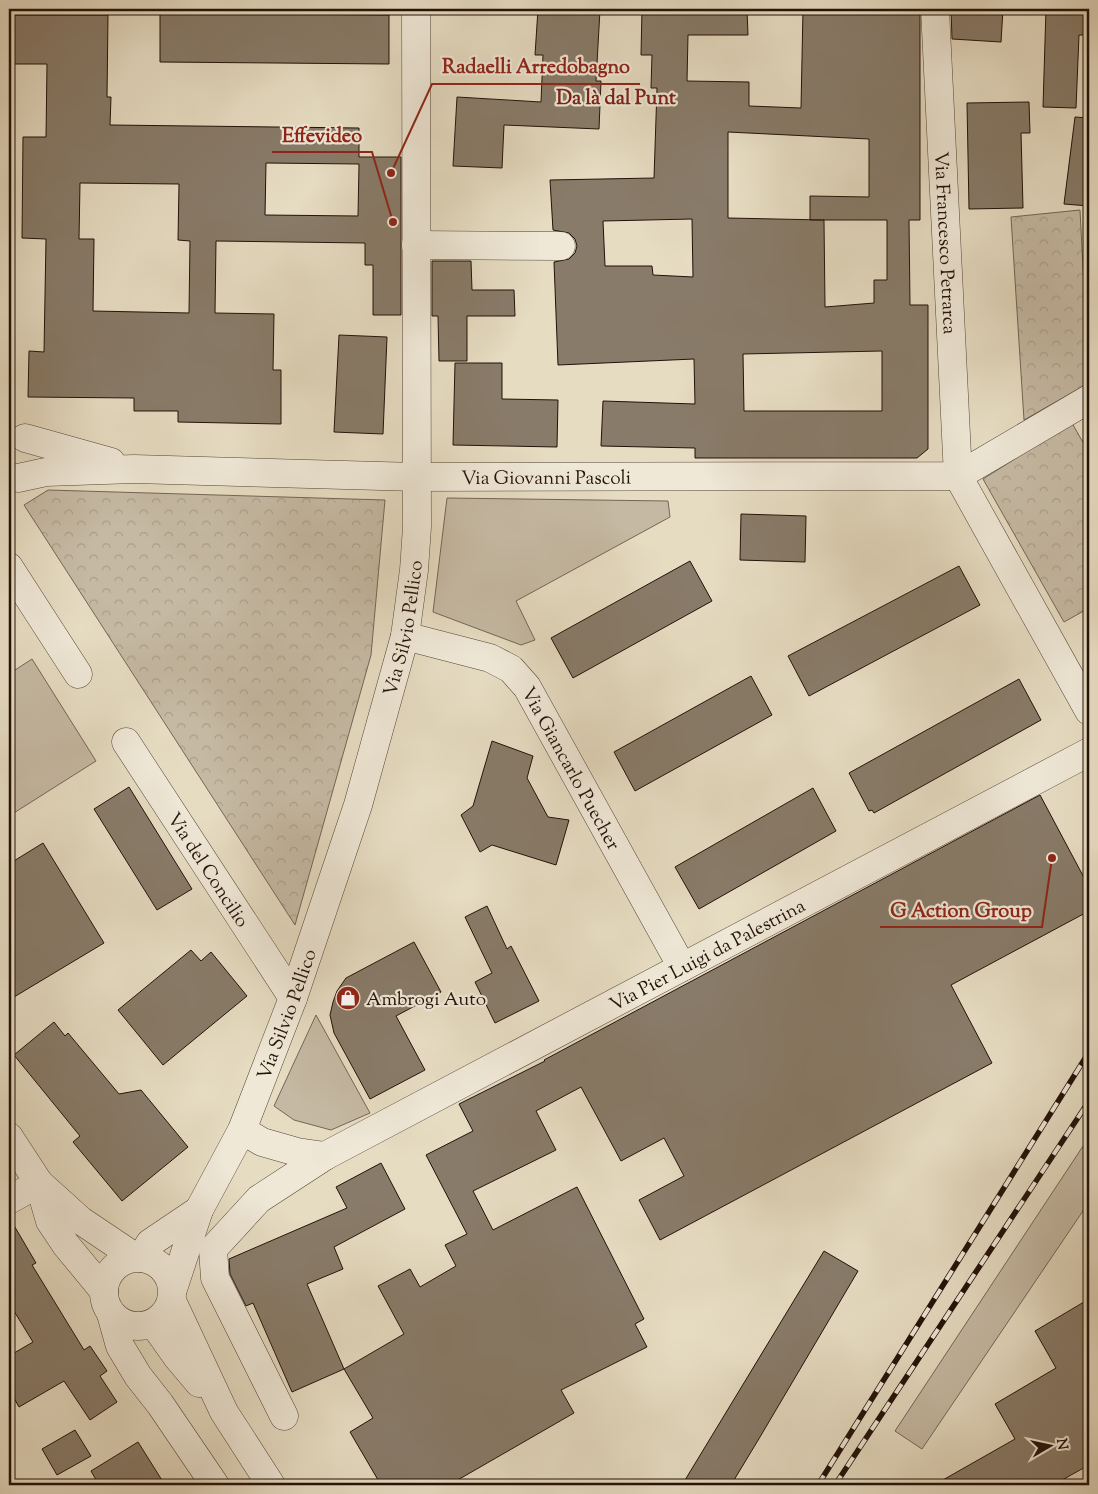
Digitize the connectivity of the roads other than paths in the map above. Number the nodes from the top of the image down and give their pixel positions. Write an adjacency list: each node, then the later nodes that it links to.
1 (416, 9): 3 (street, Via Silvio Pellico)
2 (935, 9): 8 (street, Via Francesco Petrarca)
3 (416, 245): 4 (street); 9 (street, Via Silvio Pellico)
4 (561, 246)
5 (1089, 399): 8 (street)
6 (17, 430): 7 (street, Via Giovanni Pascoli); 10 (street)
7 (134, 469): 9 (street, Via Giovanni Pascoli); 10 (street, Via Giovanni Pascoli)
8 (958, 476): 9 (street, Via Giovanni Pascoli); 14 (street, Via Francesco Petrarca)
9 (417, 477): 12 (street, Via Silvio Pellico)
10 (13, 481)
11 (9, 567): 13 (street)
12 (405, 636): 17 (street, Via Giancarlo Puecher); 18 (street, Via Silvio Pellico)
13 (78, 674)
14 (1089, 712)
15 (126, 742): 18 (street, Via del Concilio)
16 (1089, 752): 17 (street, Via Pier Luigi da Palestrina)
17 (682, 966): 21 (street, Via Pier Luigi da Palestrina)
18 (293, 998): 19 (street, Via Silvio Pellico)
19 (242, 1130): 21 (street); 24 (street, Via Silvio Pellico)
20 (9, 1136): 22 (street)
21 (325, 1156): 31 (street, Via Pier Luigi da Palestrina)
22 (38, 1183): 23 (street); 25 (street); 27 (street)
23 (9, 1200)
24 (199, 1210): 25 (street, Via Silvio Pellico); 26 (street, Via Silvio Pellico)
25 (138, 1258): 26 (street); 27 (street)
26 (172, 1295): 28 (street); 30 (street)
27 (107, 1302): 28 (street); 29 (street)
28 (148, 1325): 29 (street); 30 (street)
29 (160, 1404): 32 (street)
30 (224, 1412): 33 (street)
31 (284, 1416)
32 (215, 1485)
33 (271, 1485)

